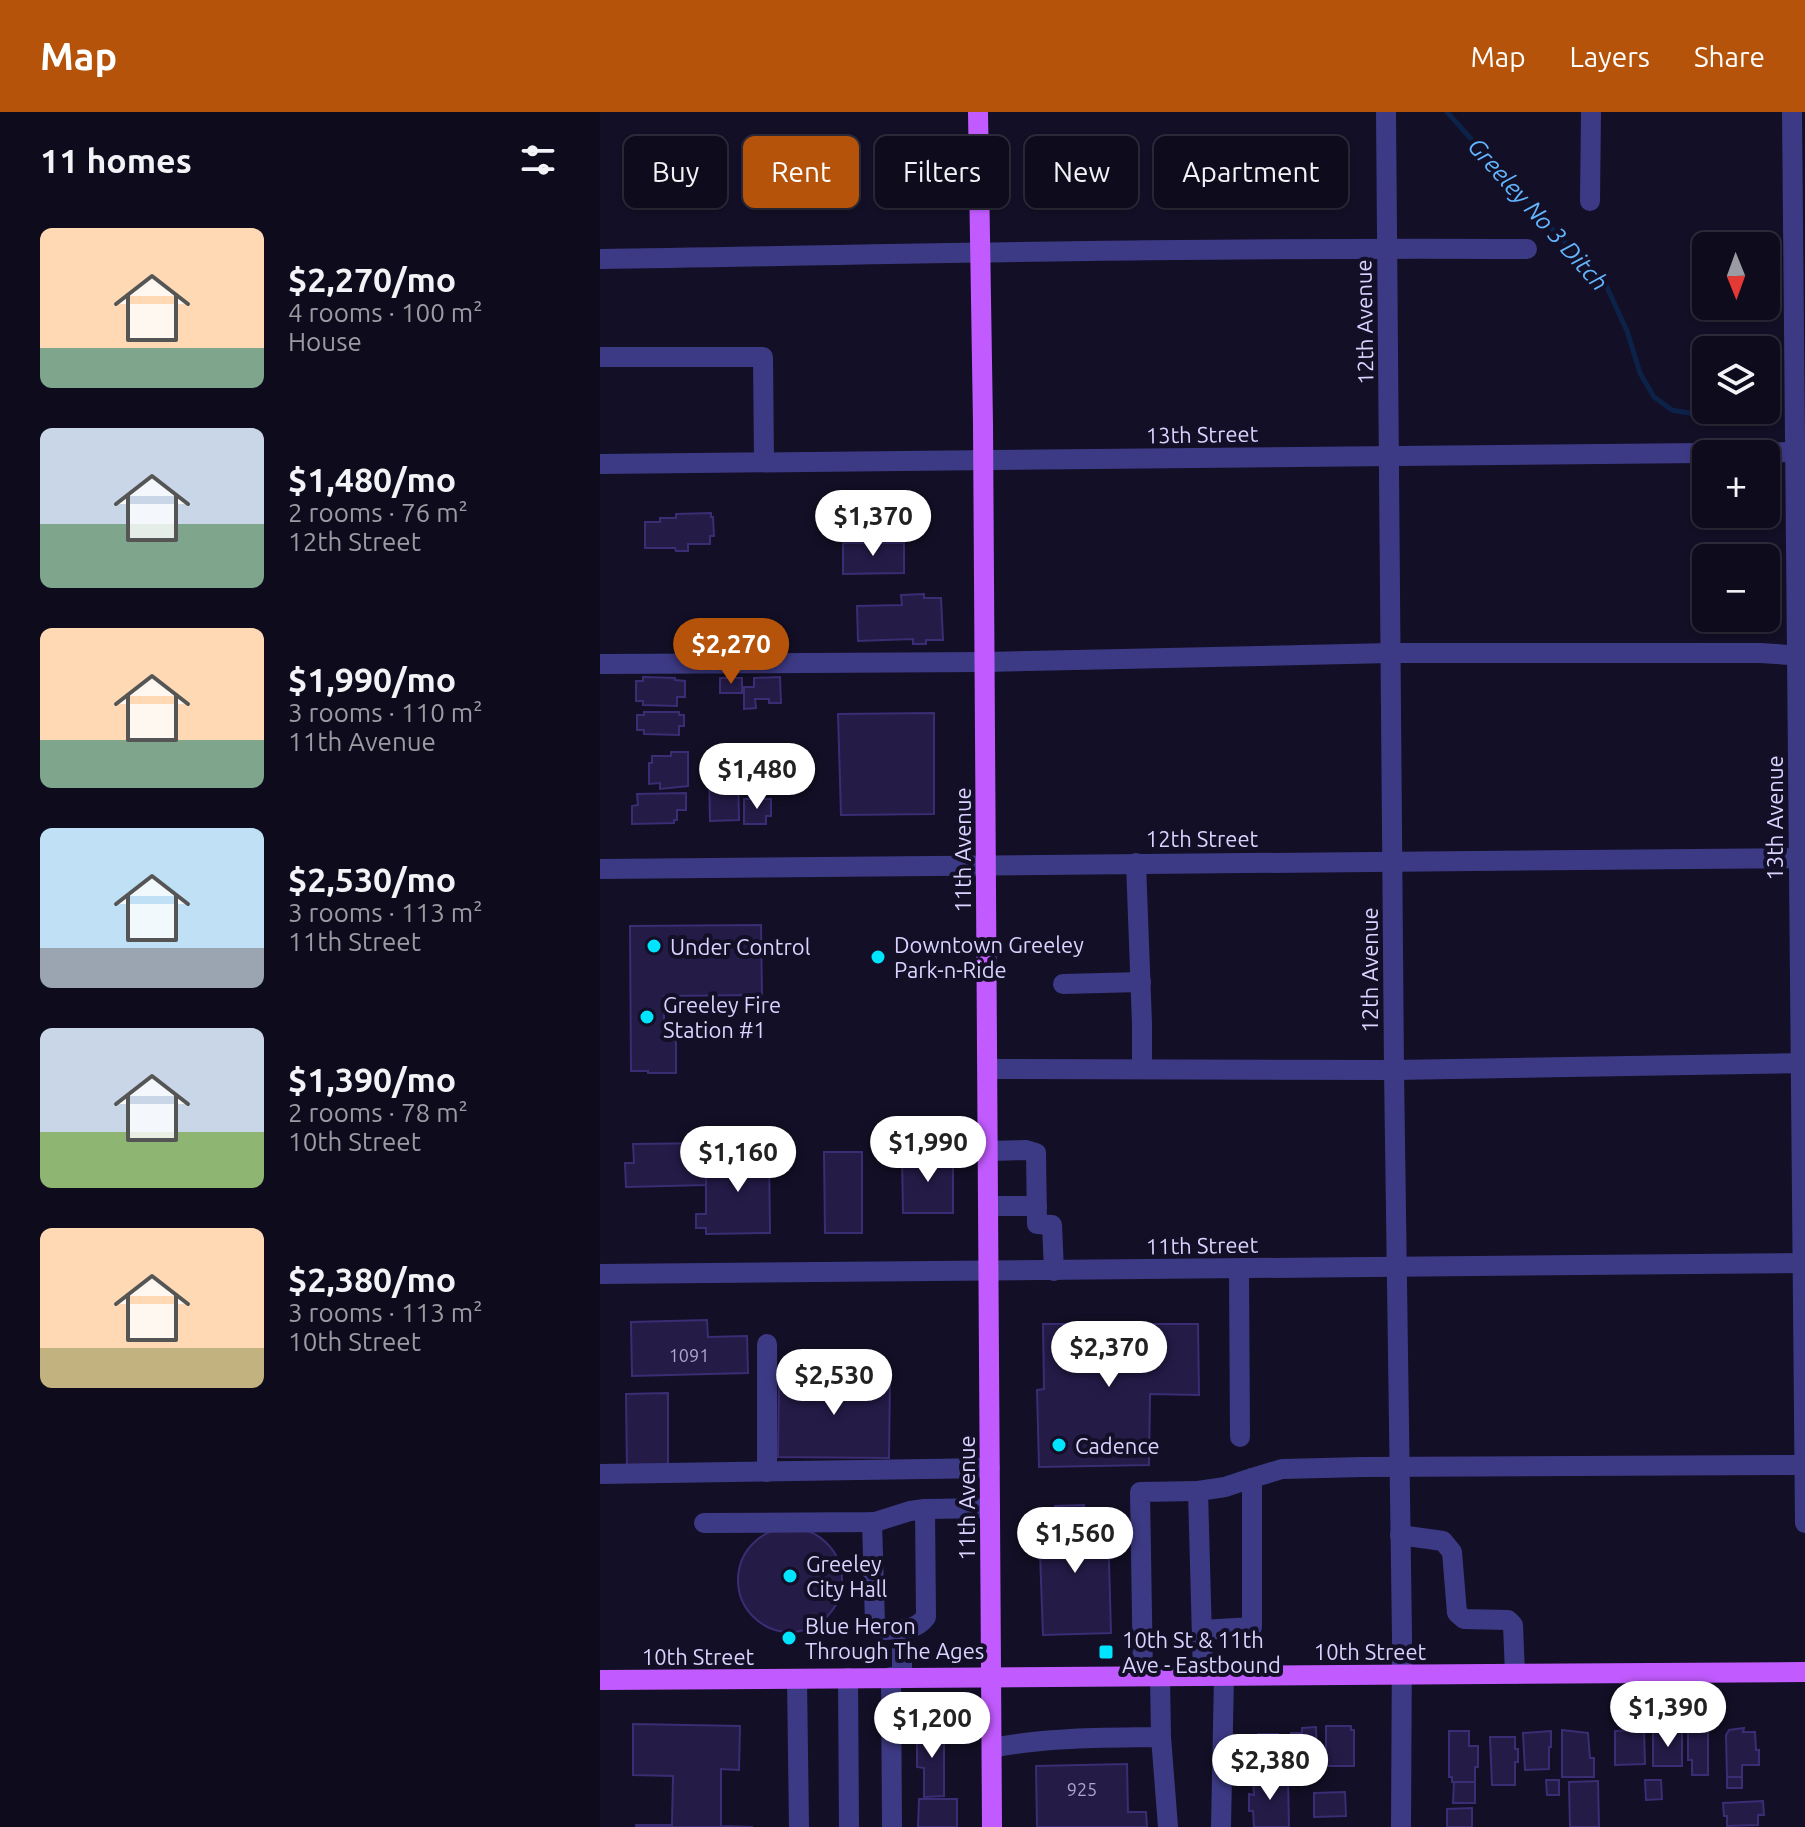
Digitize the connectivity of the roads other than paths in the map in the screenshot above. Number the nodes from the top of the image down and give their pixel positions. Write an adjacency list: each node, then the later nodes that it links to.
1 (978, 112): 8 (main road, 11th Avenue)
2 (1386, 112): 6 (street, 12th Avenue)
3 (1591, 112): 5 (street)
4 (1792, 112): 11 (street, 13th Avenue)
5 (1590, 201)
6 (1387, 248): 7 (street); 8 (street); 12 (street, 12th Avenue)
7 (1527, 249)
8 (981, 252): 9 (street); 13 (main road, 11th Avenue)
9 (600, 259)
10 (600, 357): 14 (street)
11 (1800, 452): 12 (street, 13th Street); 17 (street, 13th Avenue)
12 (1389, 456): 13 (street, 13th Street); 16 (street, 12th Avenue)
13 (983, 460): 14 (street, 13th Street); 18 (main road, 11th Avenue)
14 (764, 462): 15 (street, 13th Street)
15 (600, 464)
16 (1391, 653): 17 (street); 18 (street); 21 (street, 12th Avenue)
17 (1801, 656): 20 (street, 13th Avenue)
18 (985, 662): 19 (street); 23 (main road, 11th Avenue)
19 (600, 664)
20 (1802, 858): 21 (street, 12th Street); 27 (street, 13th Avenue)
21 (1393, 861): 22 (street, 12th Street); 30 (street, 12th Avenue)
22 (1136, 863): 23 (street, 12th Street); 25 (street)
23 (986, 864): 24 (street, 12th Street); 28 (main road, 11th Avenue)
24 (600, 869)
25 (1141, 982): 26 (street); 29 (street)
26 (1063, 984)
27 (1803, 1063): 30 (street); 34 (street, 13th Avenue)
28 (988, 1069): 29 (street); 31 (main road, 11th Avenue)
29 (1142, 1069): 30 (street)
30 (1394, 1070): 35 (street, 12th Avenue)
31 (988, 1151): 32 (main road, 11th Avenue); 33 (street)
32 (989, 1206): 33 (street); 37 (main road, 11th Avenue)
33 (1037, 1206): 38 (street)
34 (1804, 1263): 35 (street, 11th Street); 42 (street, 13th Avenue)
35 (1397, 1268): 36 (street, 11th Street); 43 (street, 12th Avenue)
36 (1239, 1269): 38 (street, 11th Street); 41 (street)
37 (989, 1271): 38 (street, 11th Street); 39 (street, 11th Street); 44 (main road, 11th Avenue)
38 (1054, 1271)
39 (600, 1274)
40 (767, 1344): 45 (street)
41 (1240, 1437)
42 (1805, 1465): 43 (street); 53 (street, 13th Avenue)
43 (1399, 1467): 47 (street); 54 (street, 12th Avenue)
44 (990, 1468): 45 (street); 49 (main road, 11th Avenue)
45 (767, 1472): 46 (street)
46 (600, 1474)
47 (1252, 1478): 48 (street); 56 (street)
48 (1198, 1491): 56 (street); 63 (street)
49 (990, 1508): 50 (street); 62 (main road, 11th Avenue)
50 (925, 1509): 51 (street); 55 (street)
51 (872, 1522): 52 (street); 55 (street)
52 (704, 1523)
53 (1805, 1523)
54 (1400, 1535): 58 (street, 12th Avenue); 59 (street)
55 (902, 1629): 64 (street)
56 (1202, 1630): 60 (street)
57 (1805, 1672): 59 (main road, 10th Street)
58 (1401, 1674): 59 (main road, 10th Street); 61 (main road, 10th Street); 76 (street, 12th Avenue)
59 (1515, 1674)
60 (1203, 1675): 61 (main road, 10th Street); 63 (main road, 10th Street)
61 (1224, 1675): 75 (street)
62 (990, 1676): 63 (main road, 10th Street); 64 (main road, 10th Street); 69 (main road, 11th Avenue)
63 (1152, 1676): 68 (street)
64 (897, 1677): 65 (main road, 10th Street); 72 (street)
65 (848, 1678): 66 (main road, 10th Street); 71 (street)
66 (797, 1679): 67 (main road, 10th Street); 70 (street)
67 (600, 1680)
68 (1161, 1737): 69 (street); 74 (street)
69 (992, 1748): 73 (main road, 11th Avenue)
70 (799, 1827)
71 (849, 1827)
72 (892, 1827)
73 (992, 1827)
74 (1168, 1827)
75 (1221, 1827)
76 (1401, 1827)

